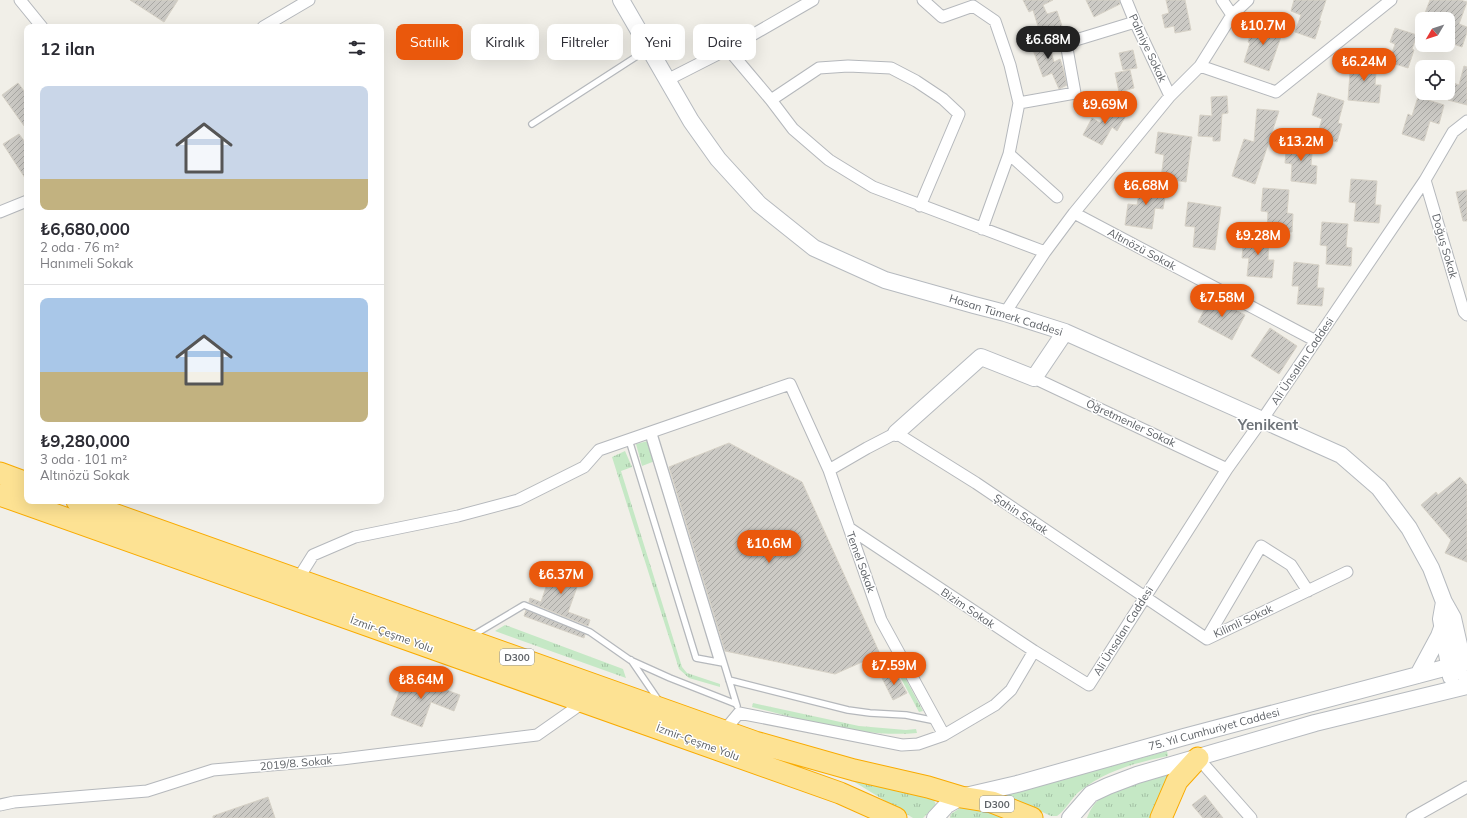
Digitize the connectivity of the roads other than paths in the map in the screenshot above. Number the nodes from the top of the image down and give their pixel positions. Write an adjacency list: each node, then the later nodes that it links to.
1 (20, 0): 12 (street)
2 (309, 0): 13 (street)
3 (621, 0): 14 (street, Hasan Tümerk Caddesi)
4 (812, 0): 15 (street)
5 (923, 0): 24 (street)
6 (1126, 0): 11 (street, Palmiye Sokak)
7 (1222, 0): 10 (street)
8 (1248, 0): 10 (street)
9 (1391, 0): 20 (street)
10 (1232, 15): 20 (street)
11 (1135, 22): 22 (street, Palmiye Sokak); 24 (street)
12 (40, 24)
13 (272, 24)
14 (635, 24)
15 (756, 33)
16 (631, 60): 26 (lane)
17 (656, 60): 21 (street, Hasan Tümerk Caddesi)
18 (706, 60): 21 (street)
19 (737, 60): 23 (street)
20 (1200, 66): 22 (street)
21 (667, 80): 36 (street, Hasan Tümerk Caddesi)
22 (1170, 96): 33 (street)
23 (771, 100): 31 (street); 31 (street)
24 (1019, 103): 27 (street)
25 (1467, 121): 28 (street, Ali Ünsalan Caddesi)
26 (532, 124)
27 (1009, 154): 29 (street); 34 (street)
28 (1425, 180): 37 (street, Doğuş Sokak); 39 (street, Ali Ünsalan Caddesi)
29 (1057, 197)
30 (24, 202): 32 (street)
31 (920, 206): 34 (street)
32 (0, 212)
33 (1074, 213): 35 (street); 39 (street, Altınözü Sokak)
34 (982, 229): 35 (street)
35 (1045, 252): 36 (street)
36 (1005, 313): 38 (street, Hasan Tümerk Caddesi)
37 (1466, 314)
38 (1065, 332): 40 (street); 41 (street, Hasan Tümerk Caddesi)
39 (1316, 341): 41 (street, Ali Ünsalan Caddesi)
40 (1034, 378): 43 (street); 45 (street, Öğretmenler Sokak)
41 (1262, 420): 45 (street, Ali Ünsalan Caddesi); 58 (street, Hasan Tümerk Caddesi)
42 (650, 432): 44 (street); 46 (street, Temel Sokak); 64 (lane)
43 (896, 433): 46 (street); 57 (street, Şahin Sokak)
44 (629, 440): 55 (street); 64 (lane)
45 (1227, 469): 57 (street, Ali Ünsalan Caddesi)
46 (828, 470): 53 (street, Temel Sokak)
47 (0, 474): 48 (highway)
48 (24, 482)
49 (0, 495): 50 (highway, İzmir-Çeşme Yolu / D300)
50 (24, 504)
51 (25, 504): 71 (highway, İzmir-Çeşme Yolu / D300)
52 (86, 504): 55 (highway, İzmir-Çeşme Yolu / D300)
53 (849, 528): 62 (street, Bizim Sokak); 74 (street, Temel Sokak)
54 (1347, 572): 56 (street, Kilimli Sokak)
55 (298, 579): 61 (highway, İzmir-Çeşme Yolu / D300)
56 (1308, 591): 60 (street, Kilimli Sokak); 60 (street)
57 (1145, 597): 60 (street, Kilimli Sokak); 69 (street, Ali Ünsalan Caddesi)
58 (1444, 602): 59 (street); 65 (street, Hasan Tümerk Caddesi)
59 (1442, 625): 65 (street); 66 (street)
60 (1207, 638)
61 (466, 639): 63 (lane); 73 (highway, İzmir-Çeşme Yolu / D300)
62 (1034, 651): 69 (street, Bizim Sokak); 76 (street)
63 (630, 660): 72 (lane); 73 (lane)
64 (721, 662): 67 (lane)
65 (1460, 664): 66 (street, 75. Yıl Cumhuriyet Caddesi); 68 (street); 70 (street)
66 (1418, 675): 79 (street, 75. Yıl Cumhuriyet Caddesi)
67 (729, 680): 72 (lane); 74 (lane)
68 (1467, 680)
69 (1089, 685)
70 (1460, 687): 77 (street, 75. Yıl Cumhuriyet Caddesi)
71 (584, 702): 80 (street, 2019/8. Sokak); 81 (highway, İzmir-Çeşme Yolu / D300)
72 (738, 709): 75 (street); 76 (street)
73 (665, 710): 75 (highway, İzmir-Çeşme Yolu / D300)
74 (937, 721): 76 (street, Temel Sokak)
75 (724, 731): 79 (highway, İzmir-Çeşme Yolu / D300)
76 (944, 735)
77 (1198, 758): 84 (street, 75. Yıl Cumhuriyet Caddesi); 85 (highway); 86 (street)
78 (1467, 787): 87 (street)
79 (961, 797): 82 (street); 83 (highway, D300)
80 (0, 805)
81 (892, 817)
82 (936, 818)
83 (1032, 818)
84 (1070, 818)
85 (1161, 818)
86 (1251, 818)
87 (1412, 818)

